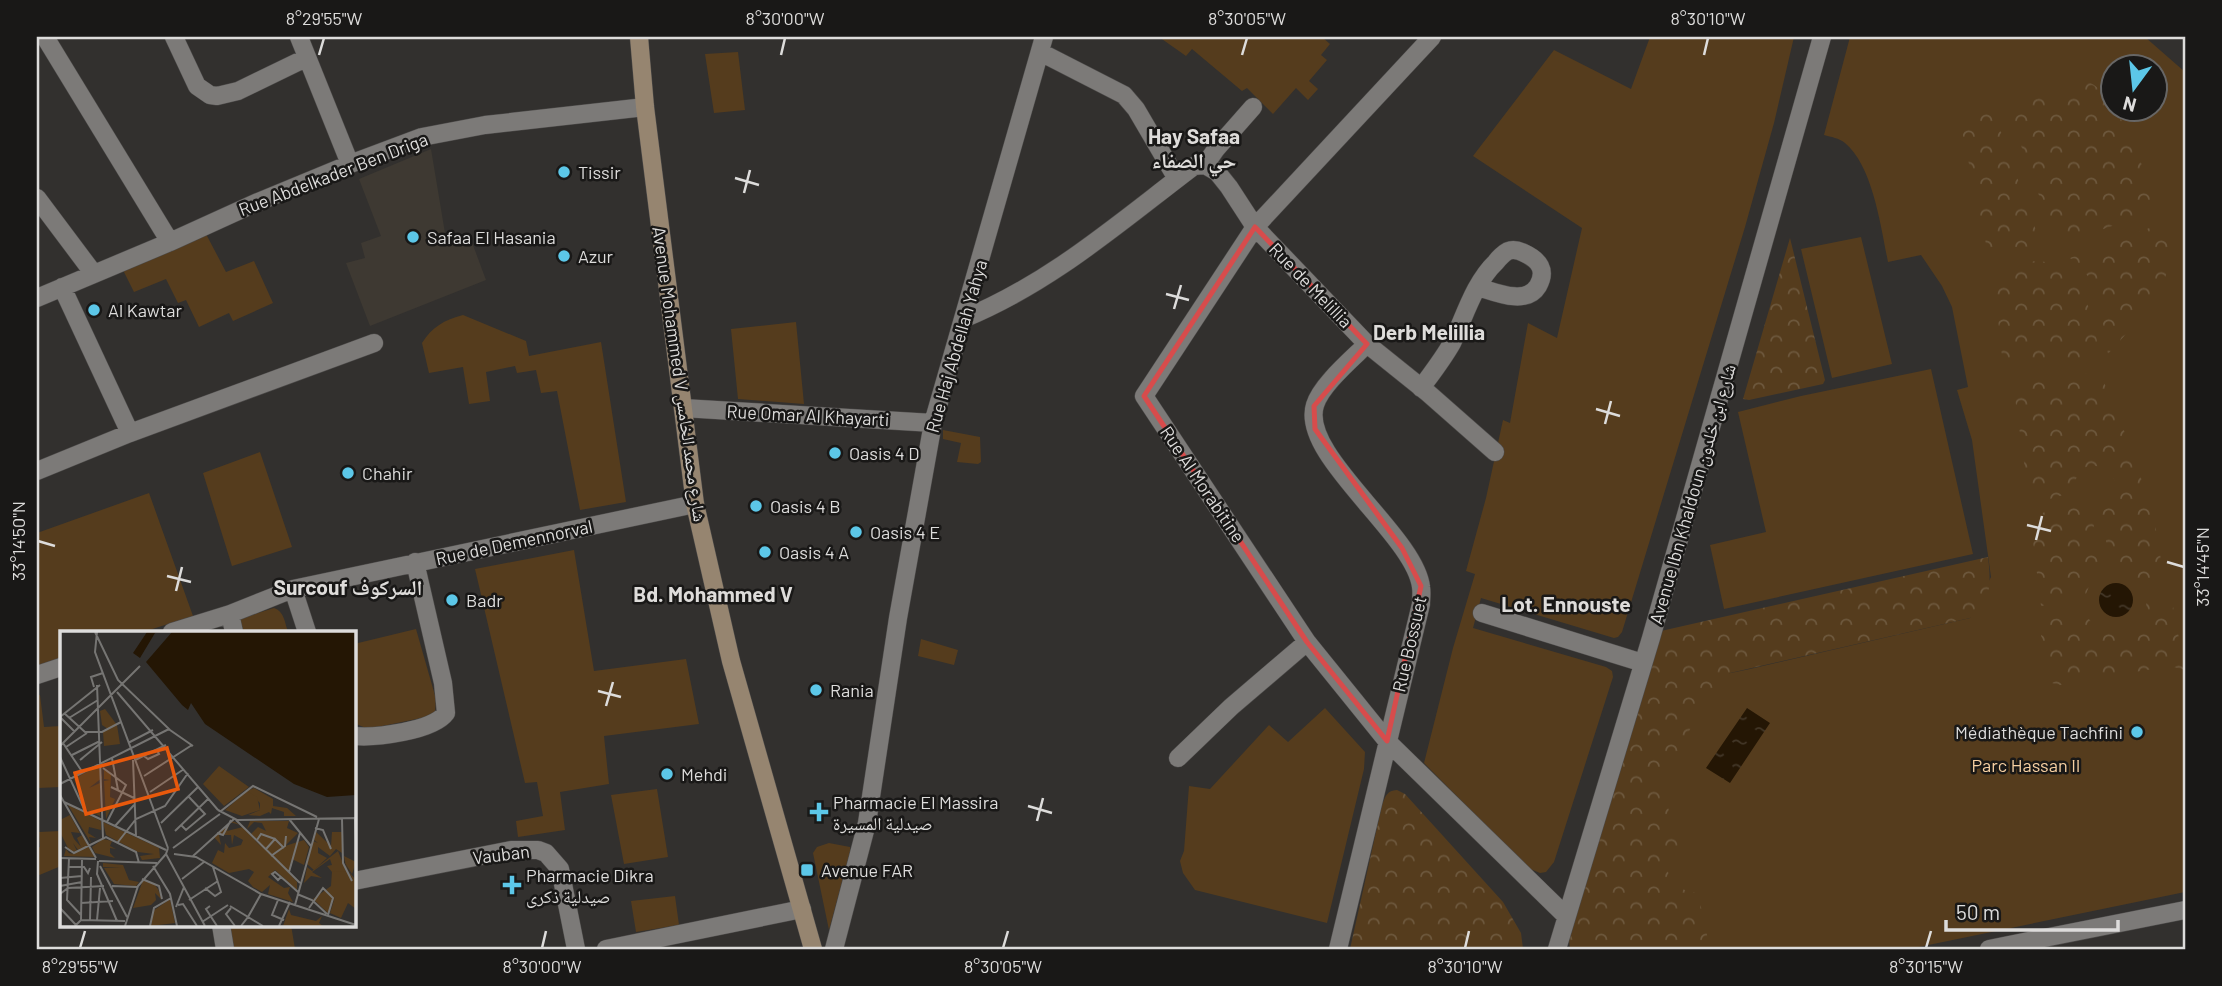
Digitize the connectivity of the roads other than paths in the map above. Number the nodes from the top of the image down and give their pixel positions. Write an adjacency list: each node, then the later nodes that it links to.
1 (45, 37): 16 (street)
2 (174, 37): 8 (street)
3 (299, 37): 8 (street)
4 (639, 37): 9 (street, Avenue Mohammed V شارع محمد الخامس)
5 (1432, 37): 15 (street, Rue Al Morabitine)
6 (1822, 37): 39 (street, Avenue Ibn Khaldoun شارع ابن خلدون)
7 (1042, 45): 13 (street); 21 (street, Rue Haj Abdellah Yahya)
8 (306, 58): 11 (street)
9 (645, 107): 11 (street, Rue Abdelkader Ben Driga); 25 (street, Avenue Mohammed V شارع محمد الخامس)
10 (1253, 107): 12 (street)
11 (350, 164): 16 (street, Rue Abdelkader Ben Driga)
12 (1205, 165): 13 (street); 15 (street, Rue de Melillia)
13 (1177, 179): 21 (street)
14 (37, 198): 17 (street)
15 (1255, 227): 23 (street, Rue de Melillia); 38 (street, Rue Al Morabitine)
16 (170, 242): 17 (street, Rue Abdelkader Ben Driga)
17 (94, 274): 19 (street, Rue Abdelkader Ben Driga)
18 (1478, 287): 24 (street)
19 (62, 288): 20 (street, Rue Abdelkader Ben Driga); 27 (street)
20 (37, 298)
21 (963, 318): 26 (street, Rue Haj Abdellah Yahya)
22 (374, 343): 27 (street)
23 (1367, 344): 24 (street, Rue de Melillia); 43 (street, Rue Bossuet)
24 (1421, 388): 28 (street, Rue de Melillia)
25 (683, 408): 26 (street, Rue Omar Al Khayarti); 30 (street, Avenue Mohammed V شارع محمد الخامس)
26 (933, 423): 55 (street, Rue Haj Abdellah Yahya)
27 (130, 433): 29 (street)
28 (1495, 452)
29 (37, 471)
30 (695, 504): 31 (street, Rue de Demennorval); 46 (street, Avenue Mohammed V شارع محمد الخامس)
31 (415, 562): 32 (street, Rue de Demennorval); 42 (street)
32 (293, 589): 34 (street, Rue de Demennorval); 37 (street)
33 (1482, 612): 39 (street)
34 (230, 614): 35 (street, Rue de Demennorval); 36 (street)
35 (175, 631)
36 (234, 631)
37 (307, 631)
38 (1307, 642): 43 (street, Rue Al Morabitine); 44 (street)
39 (1643, 663): 48 (street, Avenue Ibn Khaldoun شارع ابن خلدون)
40 (60, 667): 41 (street)
41 (37, 675)
42 (355, 736)
43 (1387, 741): 48 (street, Rue Al Morabitine); 56 (street, Rue Bossuet)
44 (1178, 758)
45 (355, 881): 52 (street, Vauban)
46 (802, 909): 53 (street); 54 (street, Avenue Mohammed V شارع محمد الخامس)
47 (2185, 910): 50 (street)
48 (1566, 916): 57 (street, Avenue Ibn Khaldoun شارع ابن خلدون)
49 (221, 926): 51 (street)
50 (2057, 943): 58 (street)
51 (225, 949)
52 (576, 949)
53 (606, 949)
54 (813, 949)
55 (834, 949)
56 (1338, 949)
57 (1557, 949)
58 (1989, 949)

